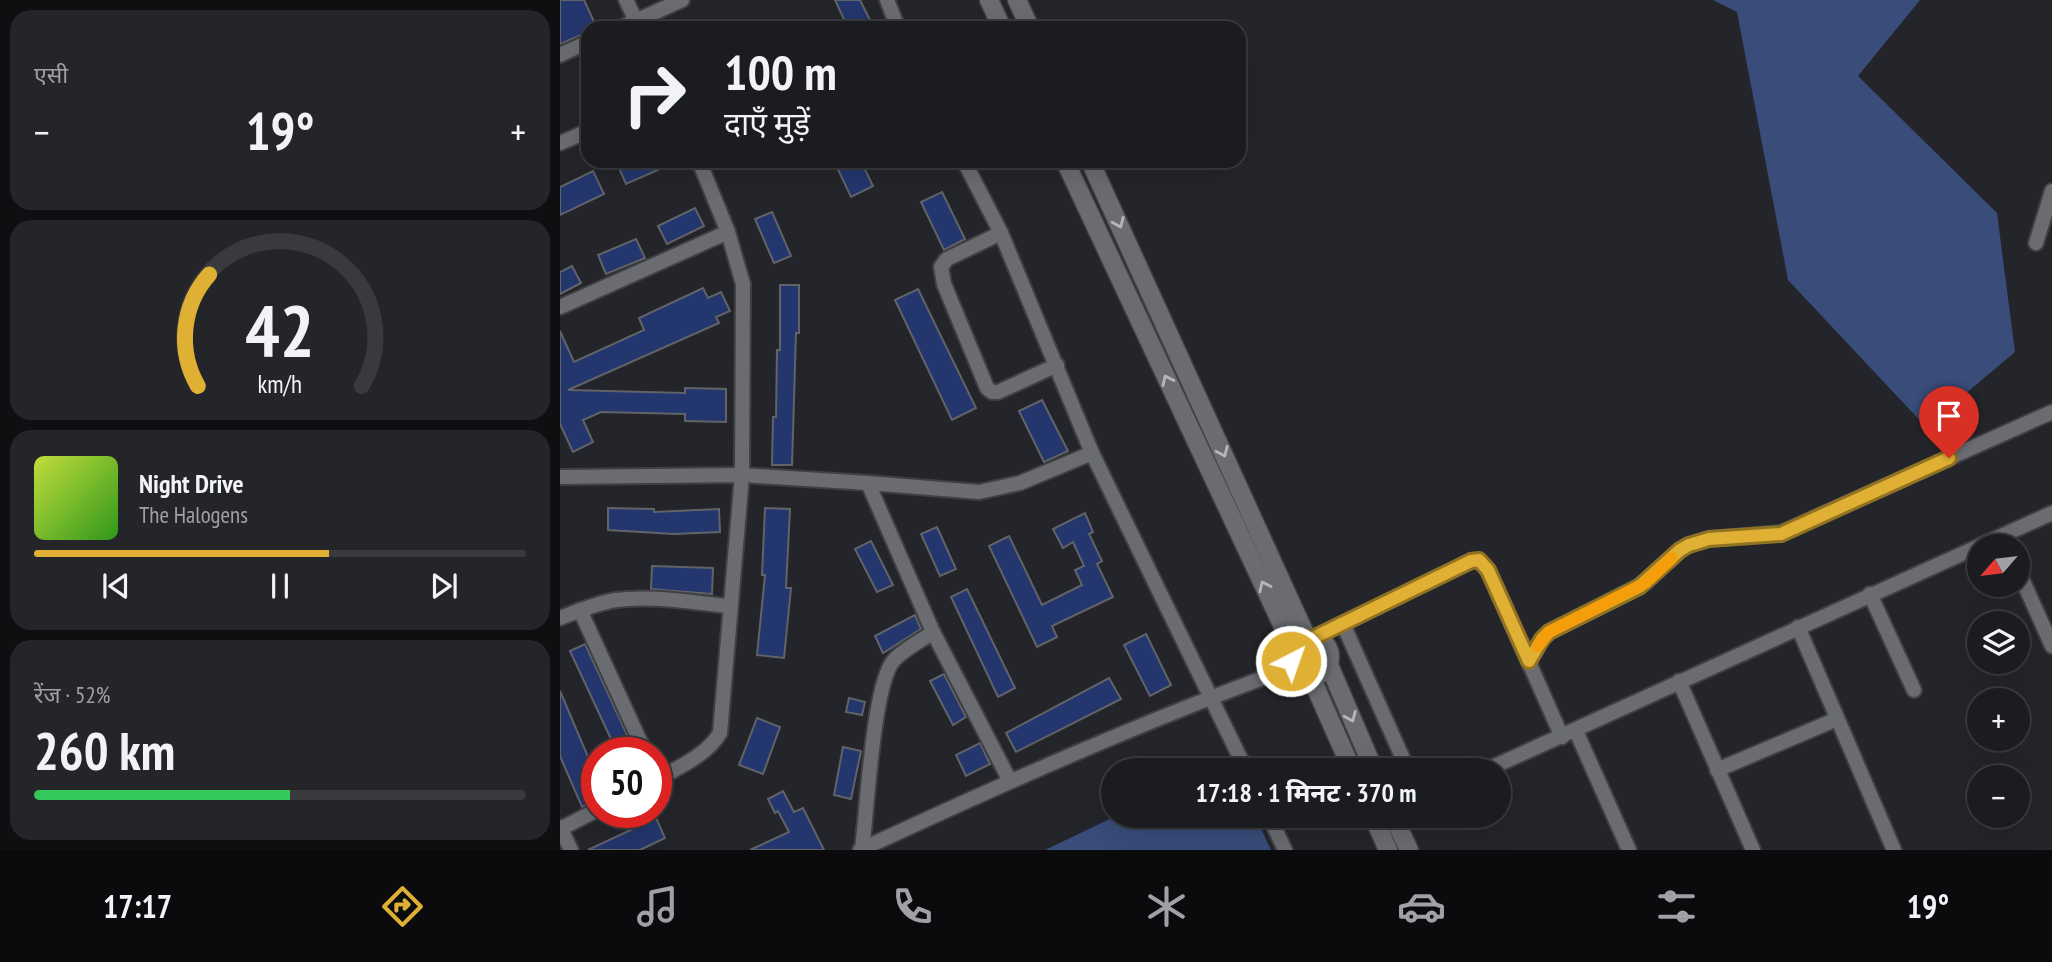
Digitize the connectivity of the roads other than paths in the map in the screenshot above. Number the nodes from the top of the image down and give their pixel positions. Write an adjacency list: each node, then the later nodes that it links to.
1 (626, 0): 6 (street)
2 (682, 0): 7 (street)
3 (887, 0): 8 (street)
4 (989, 0): 9 (main road)
5 (1017, 0): 10 (main road)
6 (636, 21)
7 (644, 21)
8 (892, 21)
9 (999, 21)
10 (1027, 21)
11 (581, 45): 12 (street)
12 (560, 55)
13 (581, 134): 14 (street)
14 (560, 144)
15 (702, 168): 20 (street)
16 (968, 168): 21 (street)
17 (1068, 168): 41 (main road, one-way to 17)
18 (1093, 168): 41 (main road, one-way to 41)
19 (2052, 191): 22 (street)
20 (728, 232): 23 (street); 27 (street)
21 (1001, 233): 24 (street); 24 (street)
22 (2035, 243)
23 (560, 307)
24 (1057, 365): 26 (street)
25 (2052, 412): 43 (street)
26 (1092, 453): 29 (street); 49 (street)
27 (742, 475): 28 (street); 29 (street); 35 (street)
28 (560, 477)
29 (868, 483): 40 (street)
30 (2052, 513): 31 (street)
31 (2017, 534)
32 (1967, 556): 33 (street)
33 (1870, 594): 39 (street); 48 (street)
34 (2030, 597): 42 (street)
35 (730, 606): 36 (street); 59 (street)
36 (580, 610): 37 (street); 52 (street)
37 (560, 618)
38 (1343, 624): 41 (street); 43 (street); 57 (street)
39 (1798, 627): 47 (street); 50 (street)
40 (933, 632): 61 (street); 69 (street)
41 (1305, 641): 44 (main road); 45 (main road)
42 (2052, 646)
43 (1529, 661): 53 (street)
44 (1329, 665): 46 (main road); 56 (main road, one-way to 56)
45 (1293, 667): 46 (main road); 49 (street)
46 (1311, 677): 55 (main road)
47 (1679, 681): 51 (street); 60 (street)
48 (1914, 690)
49 (1210, 697): 54 (street); 61 (street)
50 (1836, 719): 60 (street); 67 (street)
51 (1576, 731): 53 (street); 73 (street)
52 (638, 737)
53 (1562, 737): 58 (street)
54 (1240, 758)
55 (1347, 758)
56 (1369, 758)
57 (1403, 758)
58 (1511, 759)
59 (672, 770)
60 (1717, 770): 74 (street)
61 (1010, 781): 69 (street)
62 (581, 818): 63 (street)
63 (560, 828): 68 (street)
64 (1275, 828): 70 (street)
65 (1378, 828): 71 (main road)
66 (1399, 828): 72 (main road)
67 (1891, 849)
68 (571, 850)
69 (861, 850)
70 (1285, 850)
71 (1388, 850)
72 (1409, 850)
73 (1629, 850)
74 (1753, 850)

